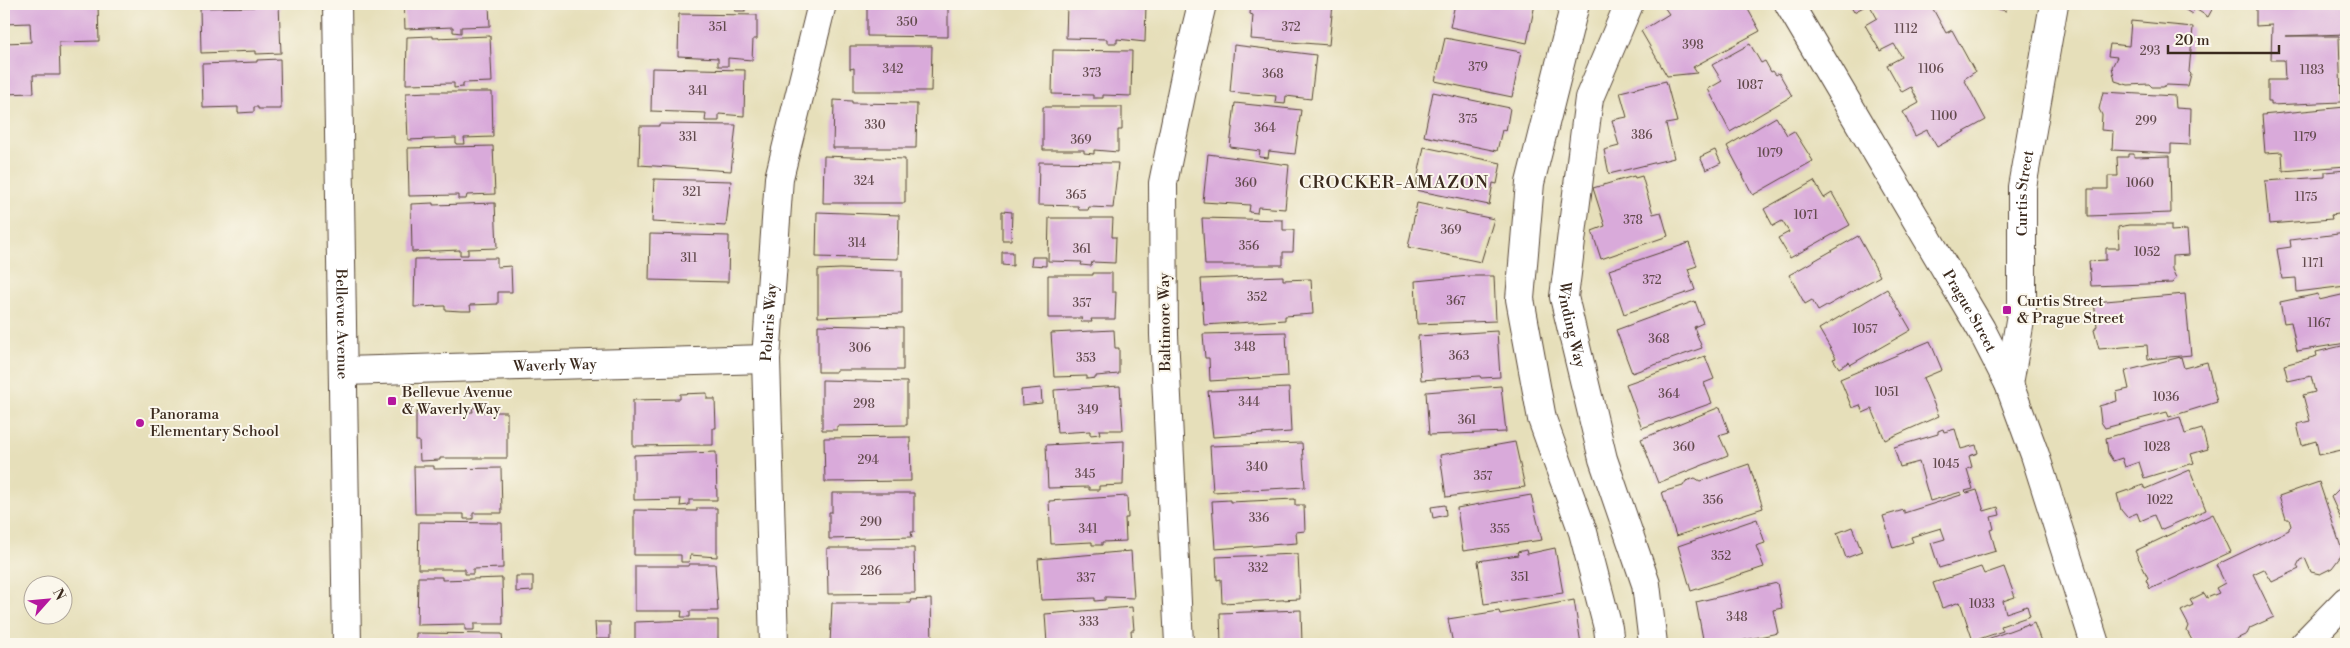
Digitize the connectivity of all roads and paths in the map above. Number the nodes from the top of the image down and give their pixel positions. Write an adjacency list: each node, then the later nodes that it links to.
1 (337, 4): 9 (street, Bellevue Avenue)
2 (822, 4): 8 (street, Polaris Way)
3 (1202, 4): 14 (street, Baltimore Way)
4 (1575, 4): 15 (street)
5 (1629, 4): 16 (street, Winding Way)
6 (1789, 4): 10 (street, Prague Street)
7 (2054, 4): 10 (street, Curtis Street)
8 (766, 358): 9 (street, Waverly Way); 13 (street, Polaris Way)
9 (344, 371): 12 (street, Bellevue Avenue)
10 (2010, 384): 17 (street, Prague Street)
11 (2346, 600): 18 (street)
12 (347, 644)
13 (774, 644)
14 (1179, 644)
15 (1610, 644)
16 (1653, 644)
17 (2095, 644)
18 (2304, 644)

